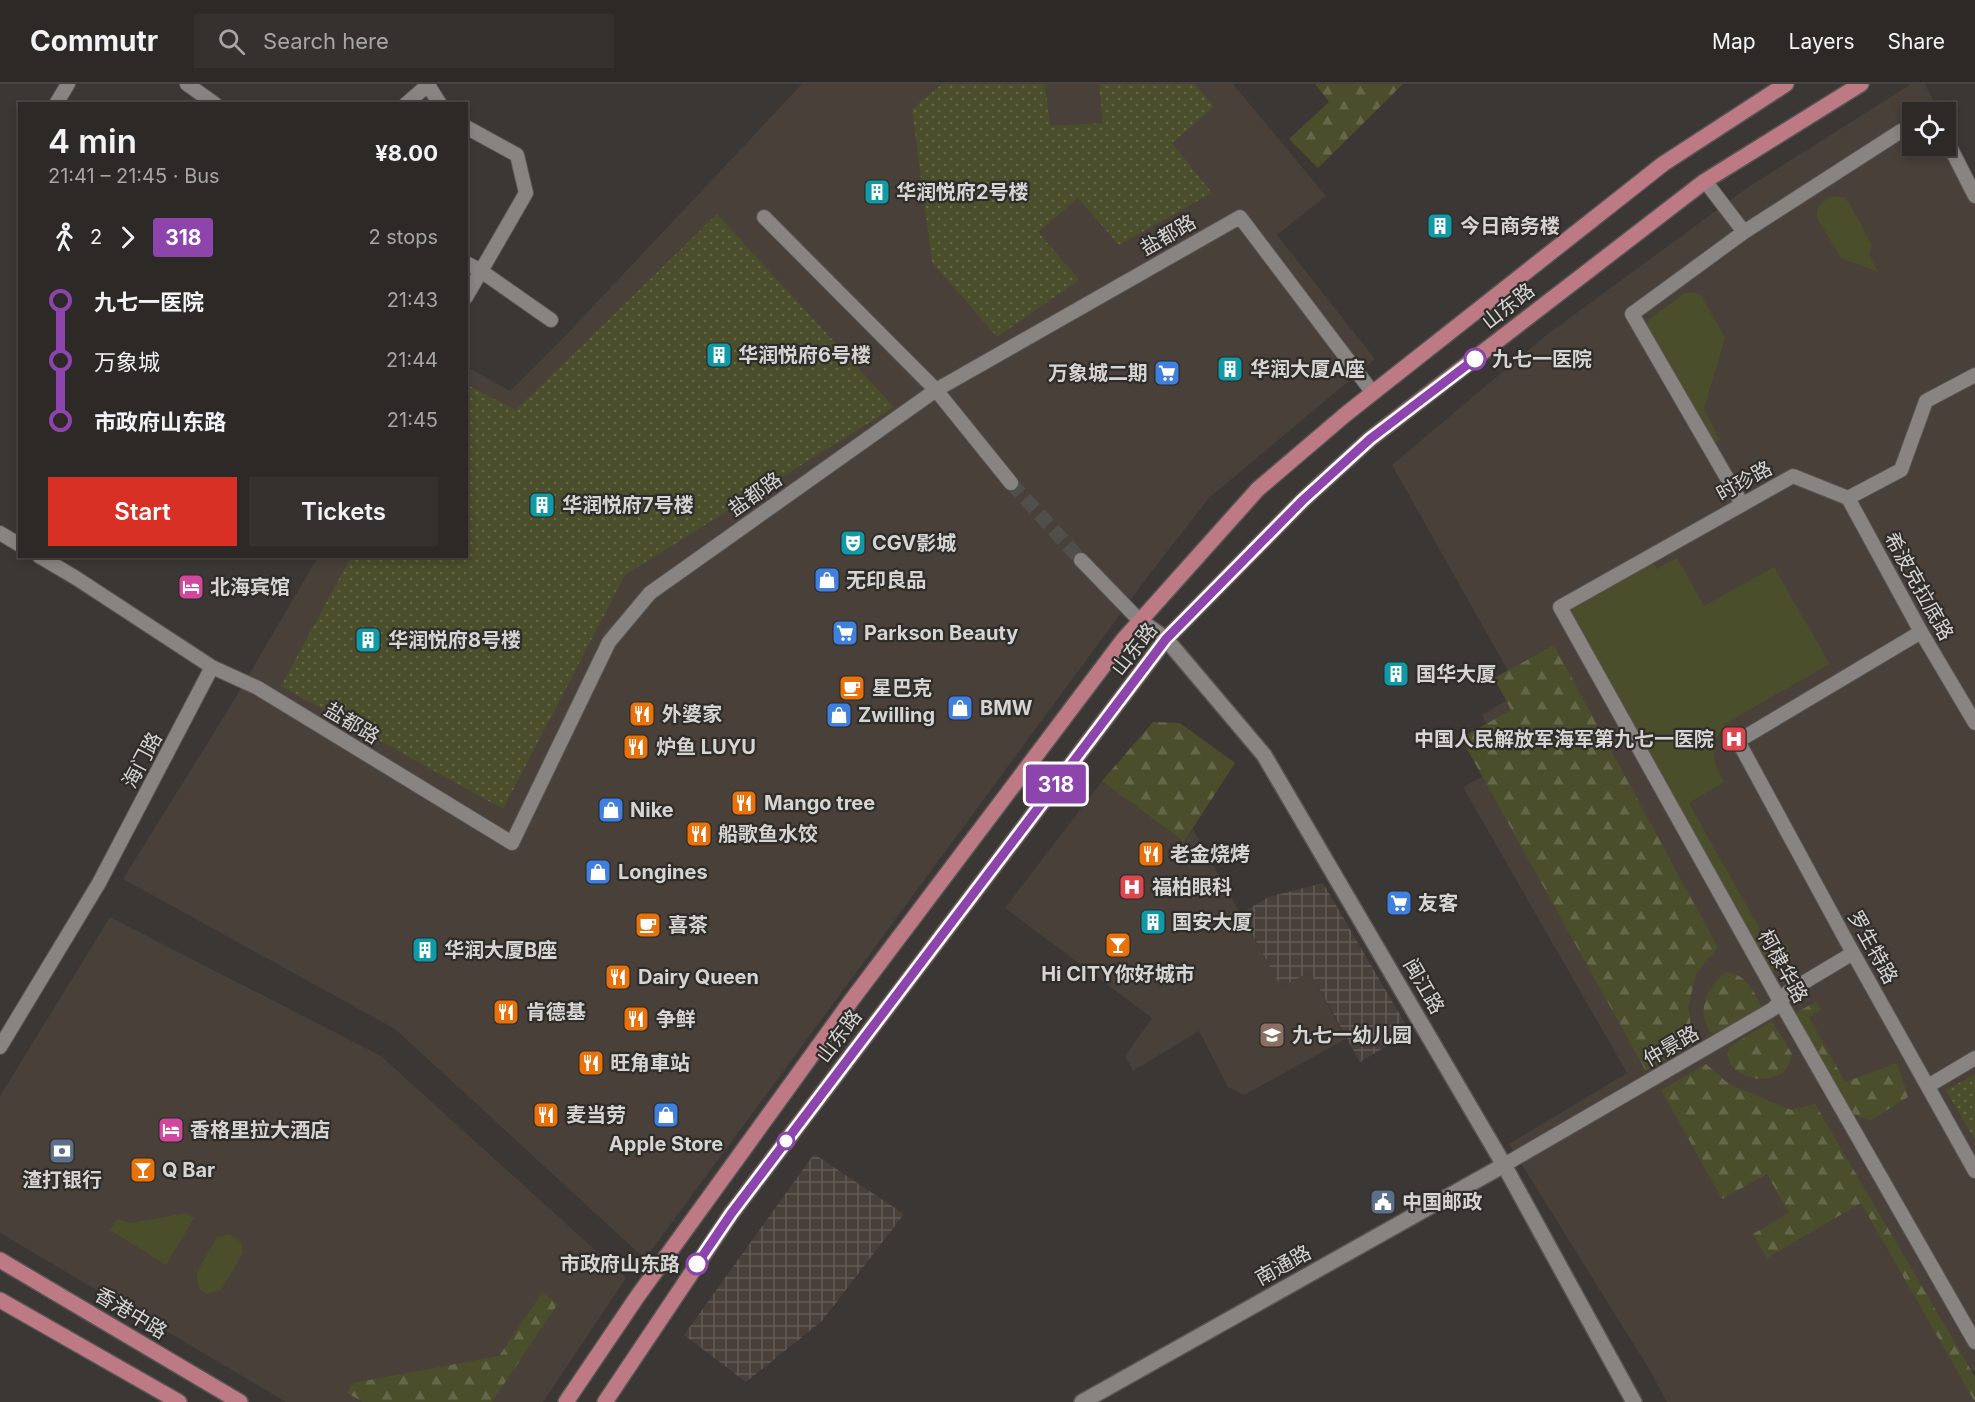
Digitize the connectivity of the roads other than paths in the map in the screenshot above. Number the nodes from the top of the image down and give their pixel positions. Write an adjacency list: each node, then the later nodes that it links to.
1 (68, 84): 6 (street)
2 (187, 84): 7 (street)
3 (429, 84): 8 (street); 9 (street)
4 (1786, 84): 23 (main road, 山东路)
5 (1861, 84): 13 (main road, 山东路)
6 (57, 102)
7 (212, 102)
8 (408, 102)
9 (439, 102)
10 (468, 128): 18 (street)
11 (1902, 131): 16 (street)
12 (1955, 156): 14 (street)
13 (1705, 181): 16 (street); 34 (main road, 山东路)
14 (1975, 196)
15 (764, 217): 22 (street)
16 (1744, 232): 26 (street)
17 (468, 263): 18 (street)
18 (481, 271): 19 (street); 20 (street)
19 (468, 294)
20 (551, 320)
21 (1975, 375): 25 (street)
22 (936, 390): 23 (street, 盐都路); 24 (street); 35 (street, 盐都路)
23 (1373, 393): 32 (main road, 山东路)
24 (1011, 483)
25 (1848, 498): 26 (street, 时珍路); 33 (street, 希波克拉底路)
26 (1742, 504): 31 (street, 时珍路)
27 (0, 534): 28 (street)
28 (18, 544)
29 (42, 558): 35 (street)
30 (1081, 560): 32 (street)
31 (1560, 607): 38 (street, 柯棣华路)
32 (1139, 620): 34 (street, 闽江路); 49 (main road, 山东路)
33 (1922, 632): 36 (street, 希波克拉底路); 37 (street, 罗生特路)
34 (1166, 639): 42 (street, 闽江路); 50 (main road, 山东路)
35 (213, 667): 39 (street, 海门路)
36 (1975, 723)
37 (1853, 953): 38 (street, 仲景路); 41 (street, 罗生特路)
38 (1780, 1001): 42 (street, 仲景路); 46 (street, 柯棣华路)
39 (0, 1047)
40 (1975, 1058): 41 (street)
41 (1928, 1086): 43 (street, 罗生特路)
42 (1504, 1165): 51 (street, 南通路); 52 (street, 闽江路)
43 (1975, 1171)
44 (0, 1260): 48 (main road, 香港中路)
45 (0, 1300): 47 (main road)
46 (1975, 1342)
47 (179, 1402)
48 (240, 1402)
49 (566, 1402)
50 (605, 1402)
51 (1082, 1402)
52 (1634, 1402)

